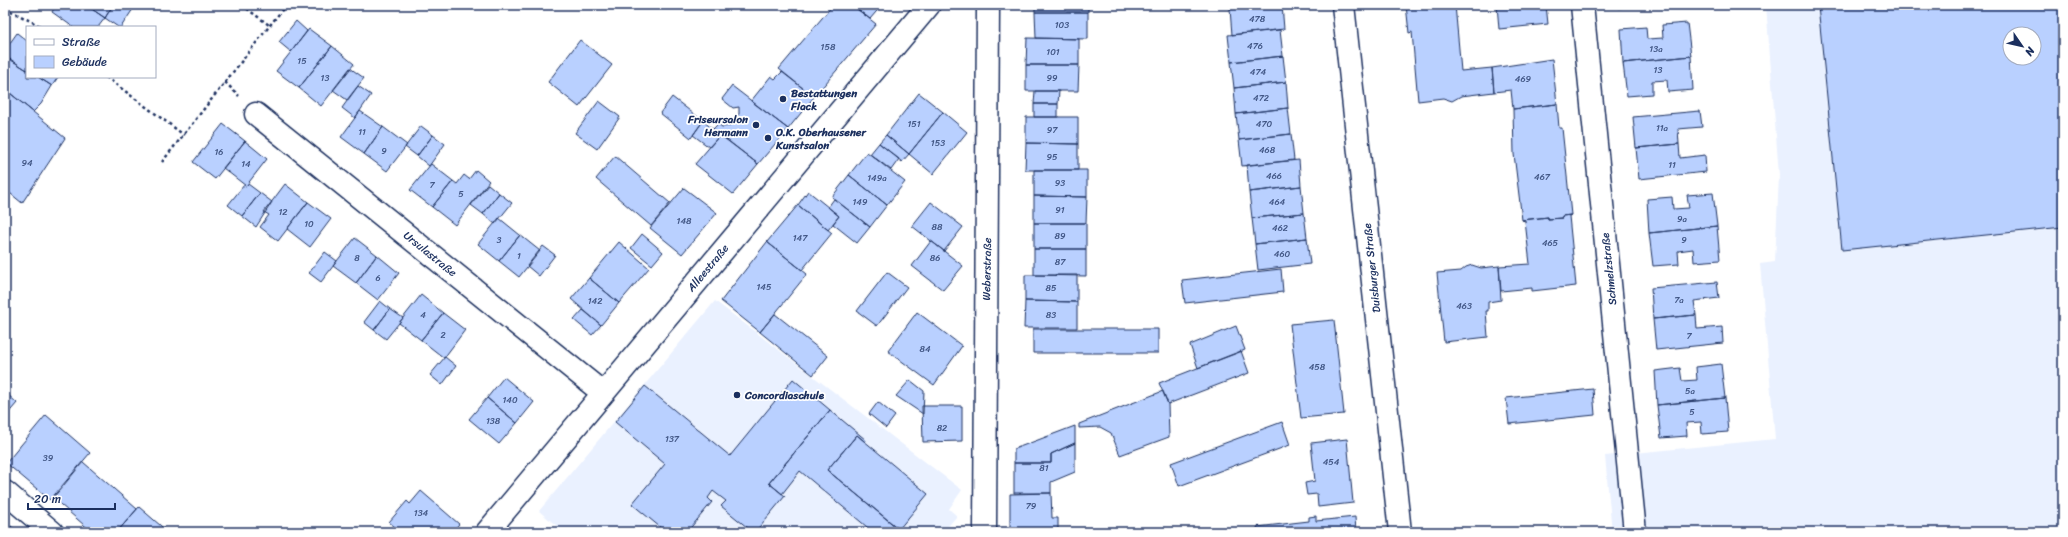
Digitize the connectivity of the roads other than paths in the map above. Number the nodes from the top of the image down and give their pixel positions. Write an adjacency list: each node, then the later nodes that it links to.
1 (929, 5): 6 (street, Alleestraße)
2 (988, 5): 10 (street, Weberstraße)
3 (1343, 5): 11 (street, Duisburger Straße)
4 (1582, 5): 12 (street, Schmelzstraße)
5 (256, 114): 6 (street, Ursulastraße)
6 (603, 393): 9 (street, Alleestraße)
7 (5, 492): 8 (street)
8 (52, 532)
9 (487, 532)
10 (985, 532)
11 (1400, 532)
12 (1635, 532)

